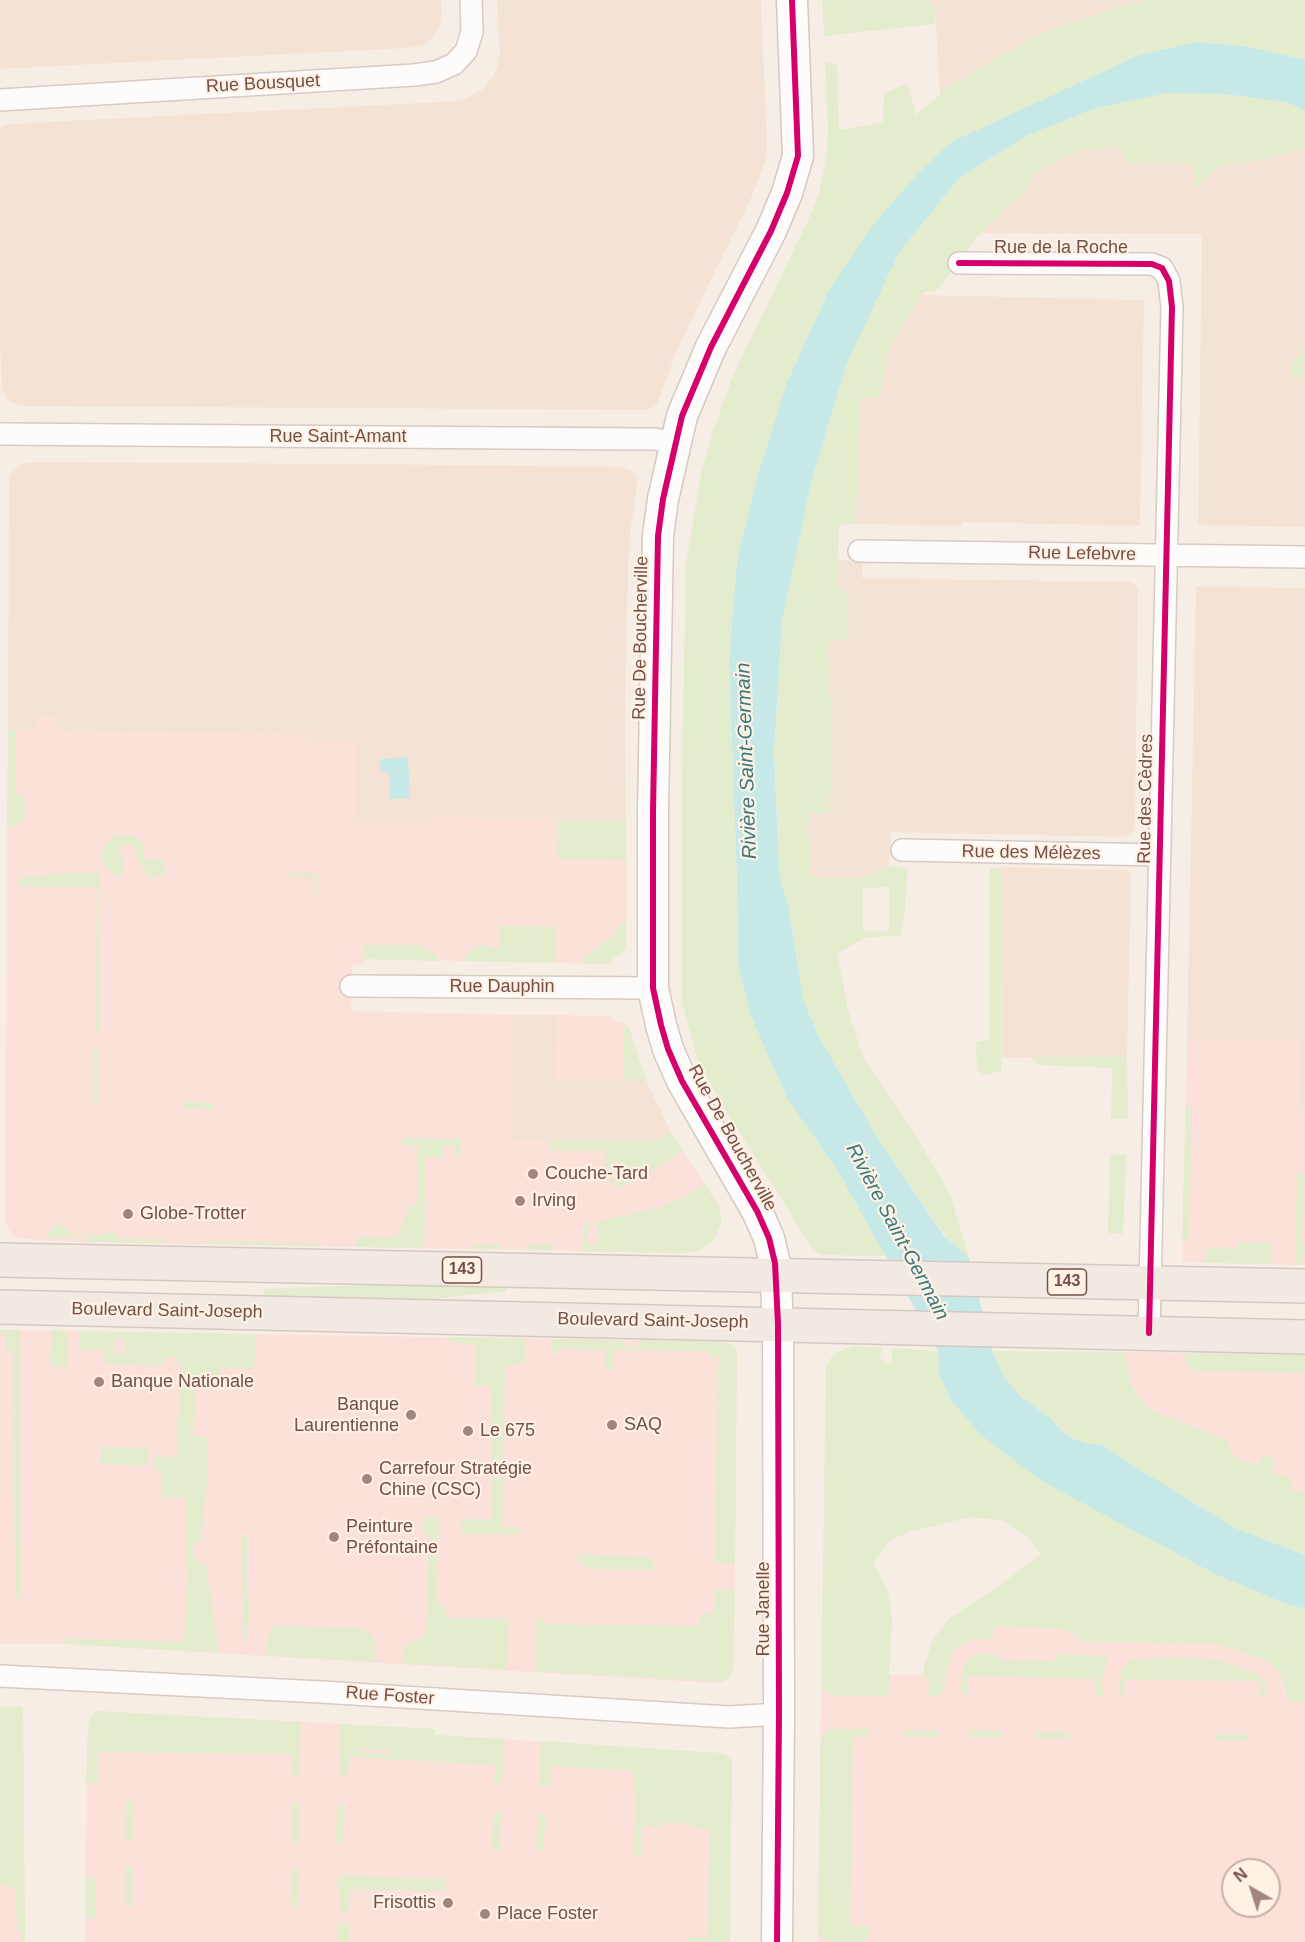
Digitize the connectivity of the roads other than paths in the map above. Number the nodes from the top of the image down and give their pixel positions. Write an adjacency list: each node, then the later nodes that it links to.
1 (471, 0): 3 (street, Rue Bousquet)
2 (792, 0): 7 (street, Rue De Boucherville)
3 (0, 100)
4 (959, 263): 5 (street, Rue de la Roche)
5 (1162, 268): 9 (street, Rue des Cèdres)
6 (0, 434): 7 (street, Rue Saint-Amant)
7 (675, 443): 14 (street, Rue De Boucherville)
8 (859, 551): 9 (street, Rue Lefebvre)
9 (1166, 555): 10 (street, Rue Lefebvre); 12 (street, Rue des Cèdres)
10 (1305, 557)
11 (902, 850): 12 (street, Rue des Mélèzes)
12 (1160, 855): 17 (street, Rue des Cèdres)
13 (351, 986): 14 (street, Rue Dauphin)
14 (653, 988): 16 (street, Rue De Boucherville)
15 (0, 1260): 16 (main road, 143)
16 (776, 1276): 17 (main road, 143); 20 (street, Rue Janelle)
17 (1151, 1283): 18 (main road, 143); 21 (street, Rue des Cèdres)
18 (1305, 1286)
19 (0, 1307): 20 (main road, Boulevard Saint-Joseph)
20 (778, 1324): 21 (main road, Boulevard Saint-Joseph); 24 (street, Rue Janelle)
21 (1149, 1333): 22 (main road, Boulevard Saint-Joseph)
22 (1305, 1337)
23 (0, 1676): 24 (street, Rue Foster)
24 (779, 1714): 25 (street, Rue Janelle)
25 (777, 1942)

